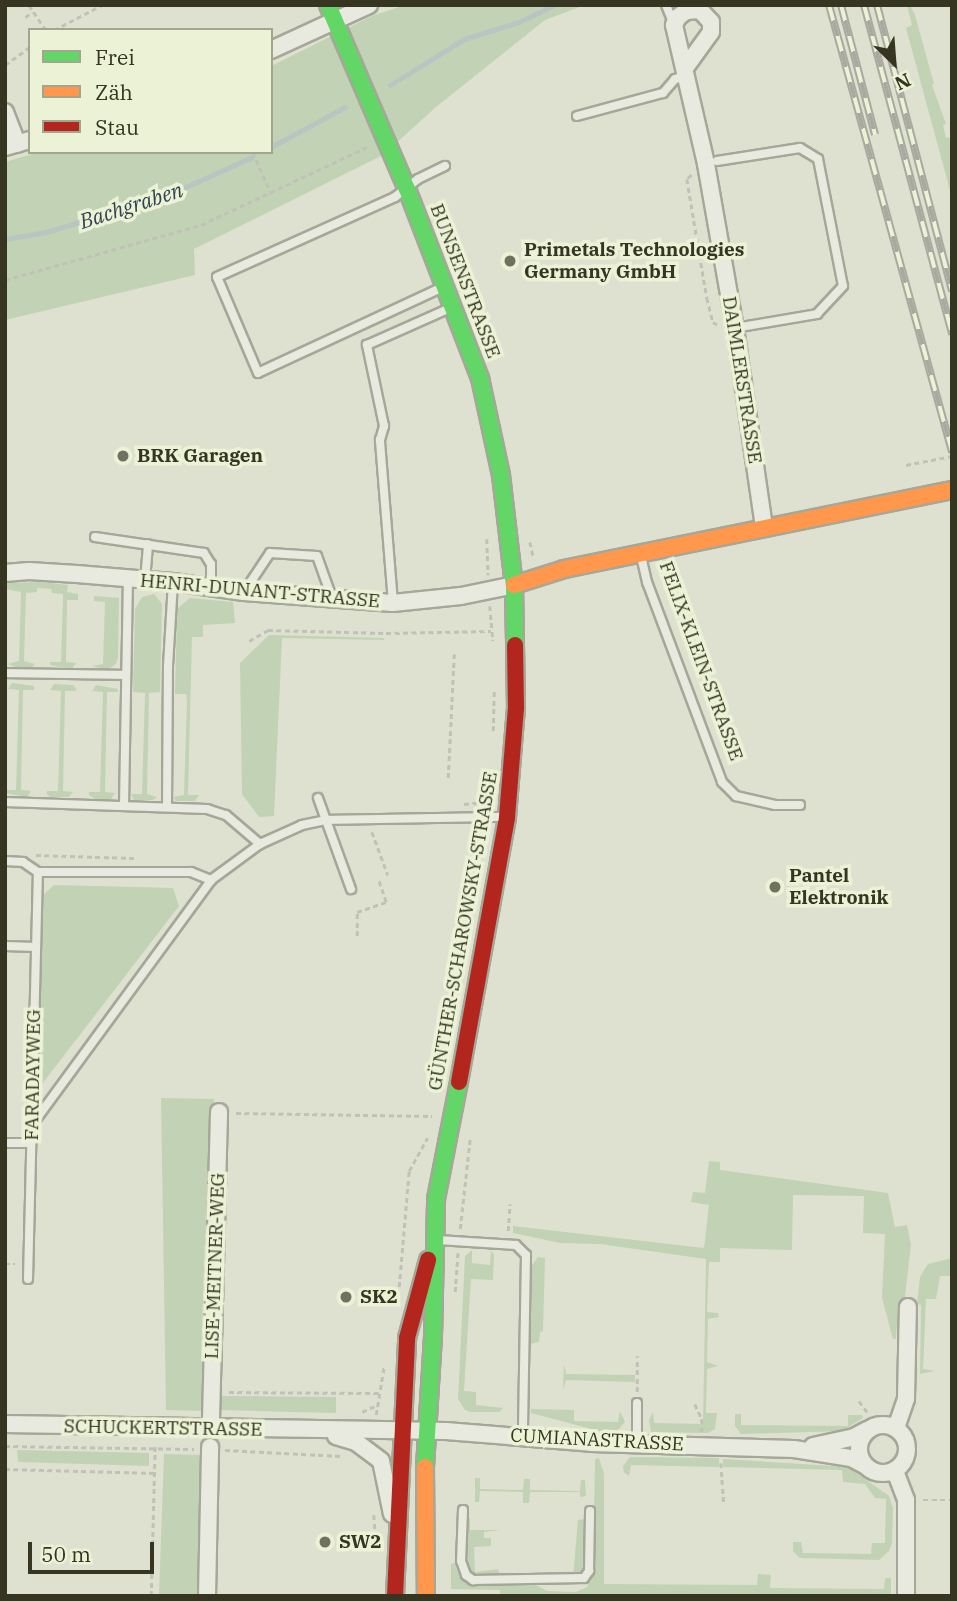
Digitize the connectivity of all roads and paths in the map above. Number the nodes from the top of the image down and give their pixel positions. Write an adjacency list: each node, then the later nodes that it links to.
1 (29, 5): 5 (path)
2 (102, 5): 10 (path)
3 (369, 5): 6 (street)
4 (666, 5): 8 (lane, DAIMLERSTRASSE)
5 (33, 12): 7 (path); 9 (path)
6 (331, 13): 12 (street); 17 (street, BUNSENSTRASSE)
7 (25, 17)
8 (674, 25): 14 (street, DAIMLERSTRASSE); 14 (street)
9 (45, 28)
10 (58, 28)
11 (28, 48): 13 (path)
12 (273, 49)
13 (5, 65)
14 (686, 72): 16 (lane); 20 (street, DAIMLERSTRASSE)
15 (5, 112): 18 (street)
16 (577, 116)
17 (385, 138): 22 (street, BUNSENSTRASSE); 23 (path)
18 (17, 144)
19 (254, 154): 23 (path)
20 (712, 163): 27 (street, DAIMLERSTRASSE); 27 (path); 27 (lane)
21 (444, 166): 22 (lane)
22 (407, 189): 25 (street, BUNSENSTRASSE); 25 (lane)
23 (271, 194): 24 (path)
24 (5, 280)
25 (446, 286): 26 (street, BUNSENSTRASSE)
26 (453, 306): 42 (street, BUNSENSTRASSE); 47 (lane)
27 (735, 328): 31 (street, DAIMLERSTRASSE)
28 (952, 456): 29 (path)
29 (906, 465)
30 (951, 490): 31 (street, FELIX-KLEIN-STRASSE)
31 (764, 528): 36 (street, FELIX-KLEIN-STRASSE)
32 (488, 531): 44 (path)
33 (526, 535): 39 (path)
34 (95, 537): 35 (lane)
35 (148, 544): 40 (lane); 43 (lane)
36 (640, 553): 39 (street, FELIX-KLEIN-STRASSE); 60 (lane, FELIX-KLEIN-STRASSE)
37 (5, 573): 38 (street, HENRI-DUNANT-STRASSE)
38 (128, 578): 40 (street, HENRI-DUNANT-STRASSE); 53 (lane)
39 (535, 579): 42 (street, FELIX-KLEIN-STRASSE)
40 (145, 580): 41 (street, HENRI-DUNANT-STRASSE)
41 (173, 582): 43 (street, HENRI-DUNANT-STRASSE); 62 (lane)
42 (514, 585): 44 (street, HENRI-DUNANT-STRASSE); 64 (street, GÜNTHER-SCHAROWSKY-STRASSE)
43 (211, 587): 45 (street, HENRI-DUNANT-STRASSE)
44 (489, 592): 47 (street, HENRI-DUNANT-STRASSE); 48 (path)
45 (244, 593): 46 (street, HENRI-DUNANT-STRASSE); 46 (lane)
46 (332, 601): 47 (street, HENRI-DUNANT-STRASSE)
47 (393, 603)
48 (492, 631): 49 (path); 50 (path)
49 (249, 641)
50 (494, 642)
51 (454, 654): 56 (path)
52 (5, 673): 53 (lane)
53 (126, 676): 61 (lane)
54 (495, 679): 55 (path)
55 (492, 742)
56 (448, 778)
57 (490, 790): 63 (path)
58 (318, 798): 66 (lane)
59 (5, 803): 61 (lane)
60 (800, 805)
61 (124, 806): 62 (lane)
62 (167, 807): 67 (lane)
63 (488, 817): 64 (lane); 65 (lane)
64 (506, 817): 85 (street, GÜNTHER-SCHAROWSKY-STRASSE)
65 (368, 819): 66 (lane); 72 (path)
66 (326, 820): 67 (lane); 75 (lane)
67 (260, 844): 74 (lane)
68 (33, 855): 69 (path)
69 (142, 858)
70 (5, 861): 71 (lane)
71 (38, 872): 74 (lane); 78 (lane, FARADAYWEG)
72 (388, 875)
73 (378, 879): 76 (path)
74 (211, 880): 80 (lane)
75 (351, 888)
76 (357, 936)
77 (5, 946): 78 (lane)
78 (36, 947): 80 (lane, FARADAYWEG)
79 (219, 1112): 90 (path); 94 (street, LISE-MEITNER-WEG)
80 (32, 1125): 83 (lane, FARADAYWEG)
81 (471, 1132): 86 (path)
82 (5, 1143): 83 (lane)
83 (32, 1143): 88 (lane, FARADAYWEG)
84 (510, 1204): 87 (path)
85 (434, 1240): 86 (lane); 103 (street, GÜNTHER-SCHAROWSKY-STRASSE); 104 (street, GÜNTHER-SCHAROWSKY-STRASSE)
86 (459, 1241): 87 (lane); 89 (path)
87 (507, 1245): 106 (lane)
88 (29, 1279)
89 (455, 1295)
90 (396, 1298)
91 (908, 1307): 100 (street)
92 (637, 1356): 96 (path)
93 (385, 1363): 95 (path)
94 (212, 1392): 95 (path); 98 (street, LISE-MEITNER-WEG)
95 (379, 1393): 105 (path)
96 (637, 1403): 107 (lane)
97 (695, 1404): 109 (path)
98 (211, 1419)
99 (5, 1424): 102 (street, SCHUCKERTSTRASSE)
100 (896, 1428): 101 (street, CUMIANASTRASSE); 117 (street)
101 (867, 1430): 113 (street, CUMIANASTRASSE); 115 (street)
102 (321, 1431): 105 (street, SCHUCKERTSTRASSE); 125 (street, SCHUCKERTSTRASSE)
103 (401, 1431): 104 (street, CUMIANASTRASSE); 105 (street, SCHUCKERTSTRASSE); 125 (street, GÜNTHER-SCHAROWSKY-STRASSE)
104 (427, 1431): 106 (street, CUMIANASTRASSE); 130 (street, GÜNTHER-SCHAROWSKY-STRASSE)
105 (375, 1432)
106 (523, 1435): 107 (street, CUMIANASTRASSE)
107 (637, 1444): 109 (street, CUMIANASTRASSE)
108 (5, 1446): 111 (path)
109 (702, 1446): 110 (street, CUMIANASTRASSE)
110 (721, 1446): 113 (street, CUMIANASTRASSE); 122 (path)
111 (155, 1448): 112 (path); 118 (path)
112 (210, 1448): 114 (path); 128 (street)
113 (794, 1449): 115 (street, CUMIANASTRASSE)
114 (347, 1456)
115 (864, 1465): 117 (street, CUMIANASTRASSE)
116 (5, 1469): 118 (path)
117 (895, 1471): 119 (street)
118 (155, 1472): 127 (path)
119 (906, 1500): 120 (path); 131 (street)
120 (952, 1500)
121 (374, 1503): 126 (path)
122 (724, 1505)
123 (463, 1510): 124 (lane)
124 (590, 1511)
125 (396, 1536): 129 (street, GÜNTHER-SCHAROWSKY-STRASSE)
126 (377, 1555)
127 (151, 1596)
128 (207, 1596)
129 (395, 1596)
130 (426, 1596)
131 (906, 1596)

